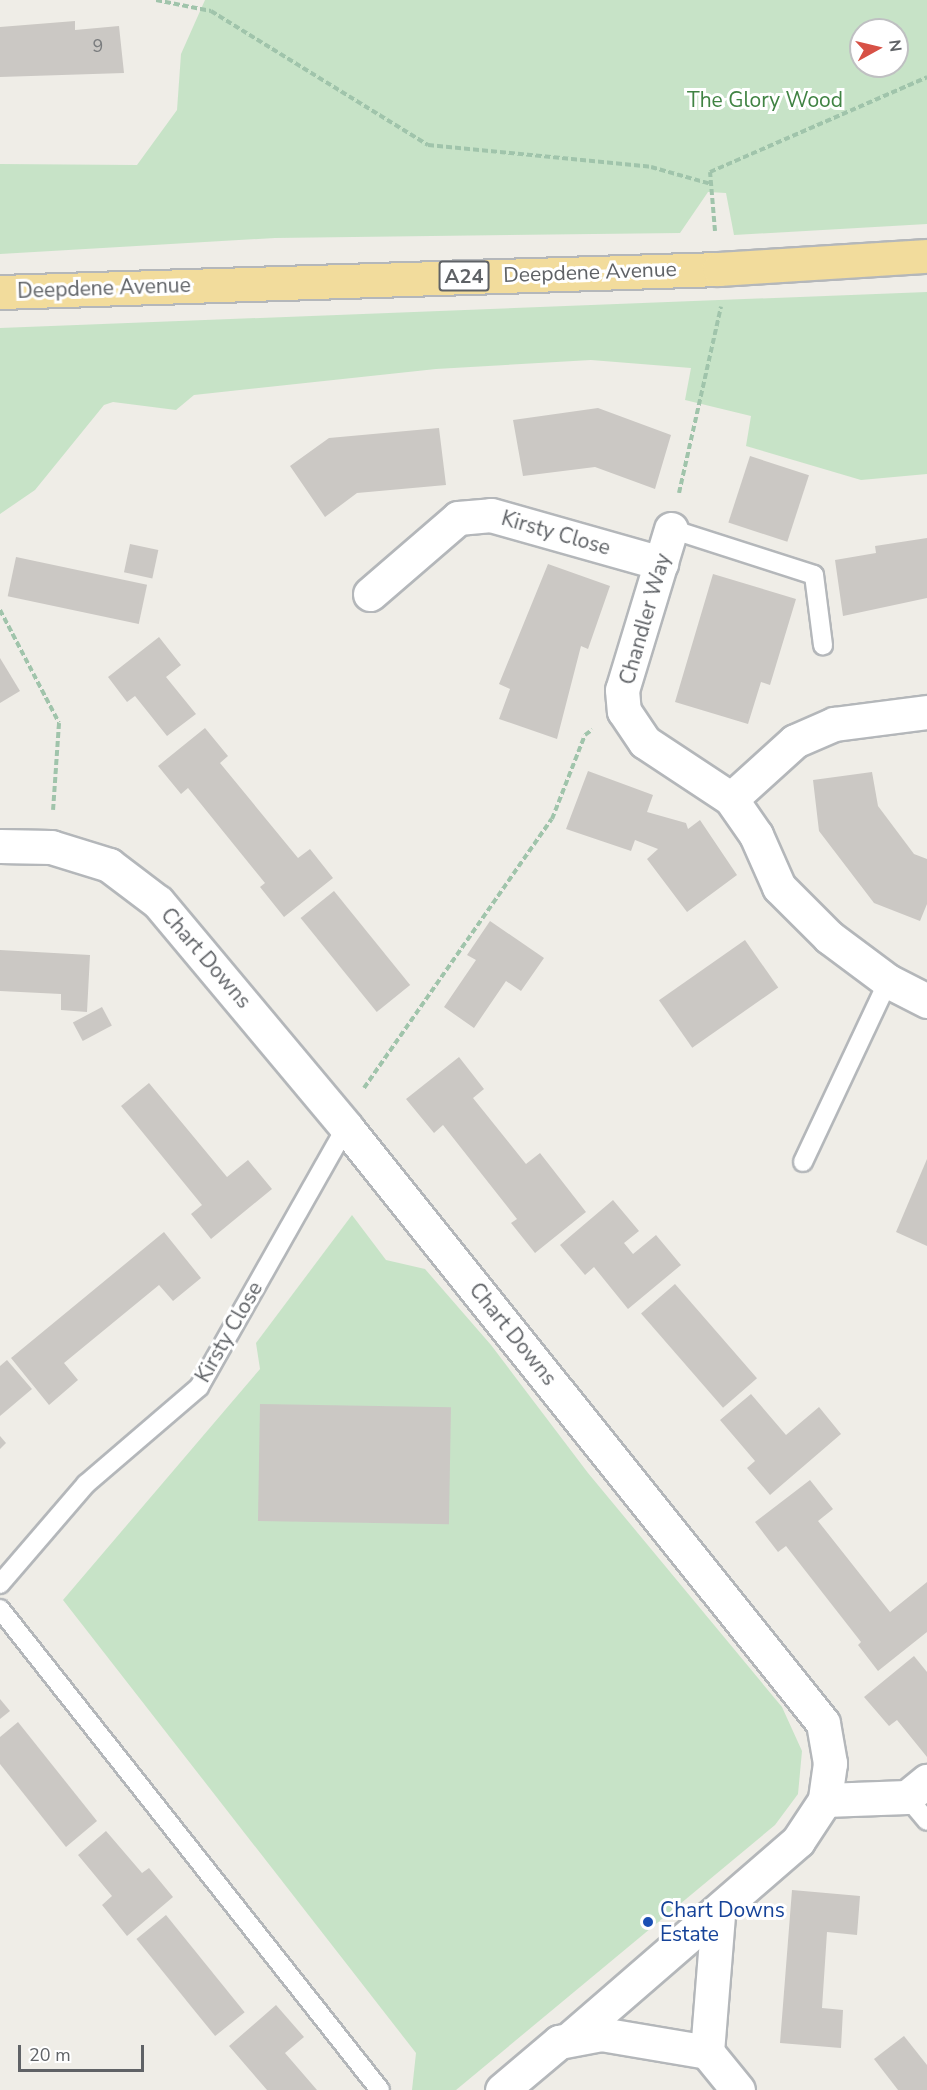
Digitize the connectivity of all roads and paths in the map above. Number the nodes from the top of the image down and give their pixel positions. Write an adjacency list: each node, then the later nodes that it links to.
1 (156, 0): 2 (path)
2 (711, 183)
3 (927, 256): 4 (highway, Deepdene Avenue / A24)
4 (0, 292)
5 (671, 529): 6 (street, Chandler Way); 9 (lane)
6 (661, 563): 7 (street, Kirsty Close); 10 (street, Chandler Way)
7 (370, 594)
8 (0, 610): 14 (path)
9 (823, 645)
10 (624, 711): 12 (street, Chandler Way); 17 (path)
11 (927, 712): 12 (street)
12 (731, 799): 15 (street, Chandler Way)
13 (0, 846): 14 (street, Chart Downs)
14 (51, 847): 17 (street, Chart Downs)
15 (888, 981): 16 (street, Chandler Way); 18 (lane)
16 (927, 1001)
17 (346, 1127): 19 (lane, Kirsty Close); 22 (street, Chart Downs)
18 (802, 1162)
19 (0, 1584)
20 (0, 1608): 26 (lane)
21 (920, 1799): 22 (street)
22 (825, 1800): 23 (street, Chart Downs)
23 (718, 1914): 24 (street, Chart Downs); 25 (street)
24 (572, 2037): 25 (street); 27 (street, Chart Downs)
25 (707, 2052): 28 (street)
26 (380, 2090)
27 (502, 2090)
28 (738, 2090)

